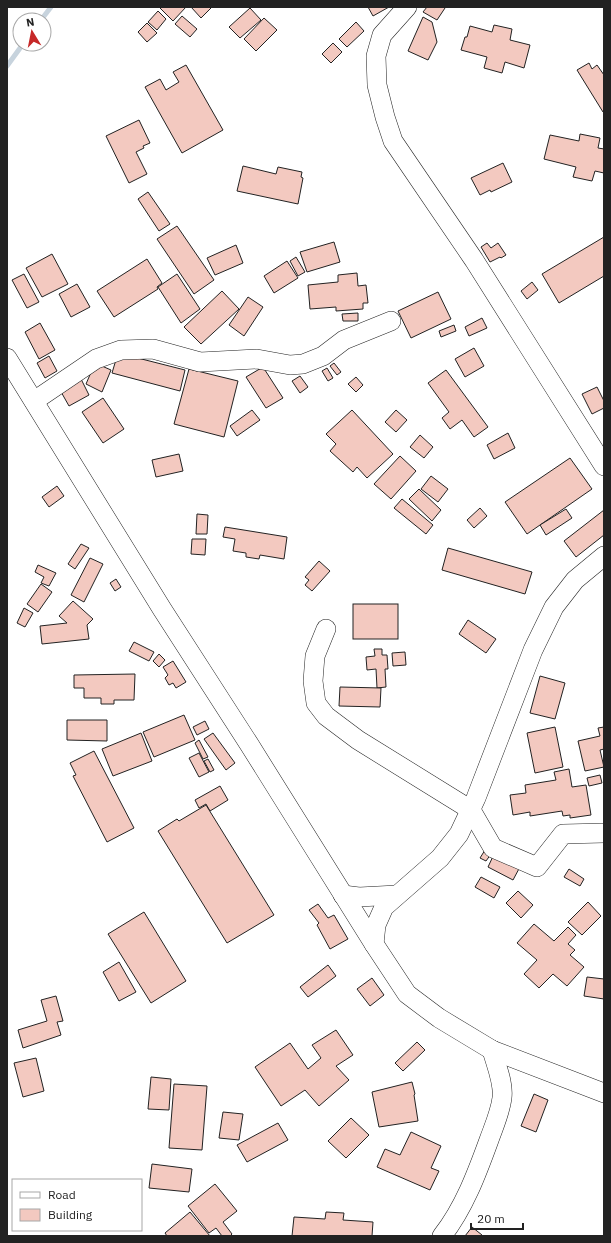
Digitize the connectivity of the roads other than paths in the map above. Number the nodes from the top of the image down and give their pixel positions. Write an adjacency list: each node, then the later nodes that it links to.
1 (407, 7): 5 (street)
2 (391, 321): 4 (street)
3 (7, 358): 4 (street)
4 (34, 401): 10 (street)
5 (604, 466)
6 (604, 556): 8 (street)
7 (326, 629): 8 (street)
8 (471, 810): 9 (street); 11 (street)
9 (604, 833)
10 (343, 895): 11 (street); 12 (street)
11 (397, 895): 12 (street)
12 (374, 944): 13 (street)
13 (492, 1050): 14 (street); 15 (street)
14 (604, 1093)
15 (442, 1236)

